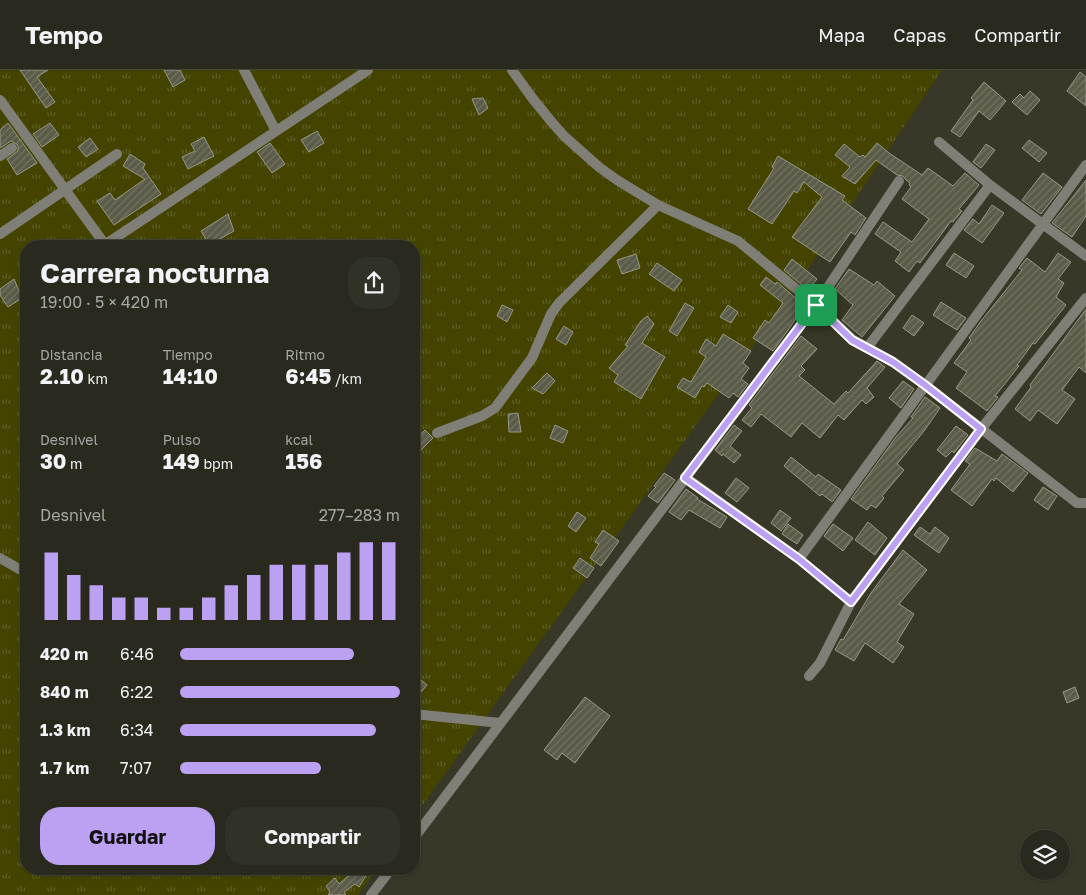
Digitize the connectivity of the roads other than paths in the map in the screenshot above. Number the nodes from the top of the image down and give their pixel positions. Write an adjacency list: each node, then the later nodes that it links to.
1 (244, 70): 5 (street)
2 (368, 70): 5 (street)
3 (512, 70): 14 (street)
4 (0, 100): 13 (street)
5 (276, 131): 18 (street)
6 (939, 142): 12 (street)
7 (12, 148): 9 (street)
8 (117, 154): 13 (street)
9 (0, 156)
10 (1086, 165): 15 (street)
11 (899, 181): 21 (street)
12 (990, 185): 15 (street); 22 (street)
13 (65, 188): 16 (street); 17 (street)
14 (658, 205): 21 (street); 25 (street)
15 (1043, 224): 19 (street); 23 (street)
16 (0, 234)
17 (102, 240)
18 (113, 240)
19 (1086, 256)
20 (1086, 298): 24 (street)
21 (816, 305): 22 (street); 26 (street)
22 (867, 348): 23 (street)
23 (925, 385): 24 (street); 29 (street)
24 (981, 429): 27 (street); 31 (street)
25 (438, 433)
26 (685, 478): 29 (street); 34 (street)
27 (1086, 504)
28 (0, 558): 30 (street)
29 (799, 559): 31 (street)
30 (20, 570)
31 (851, 602): 32 (street)
32 (809, 676)
33 (420, 715): 34 (street)
34 (500, 723): 35 (street)
35 (420, 830)
36 (386, 875): 37 (street)
37 (371, 895)

